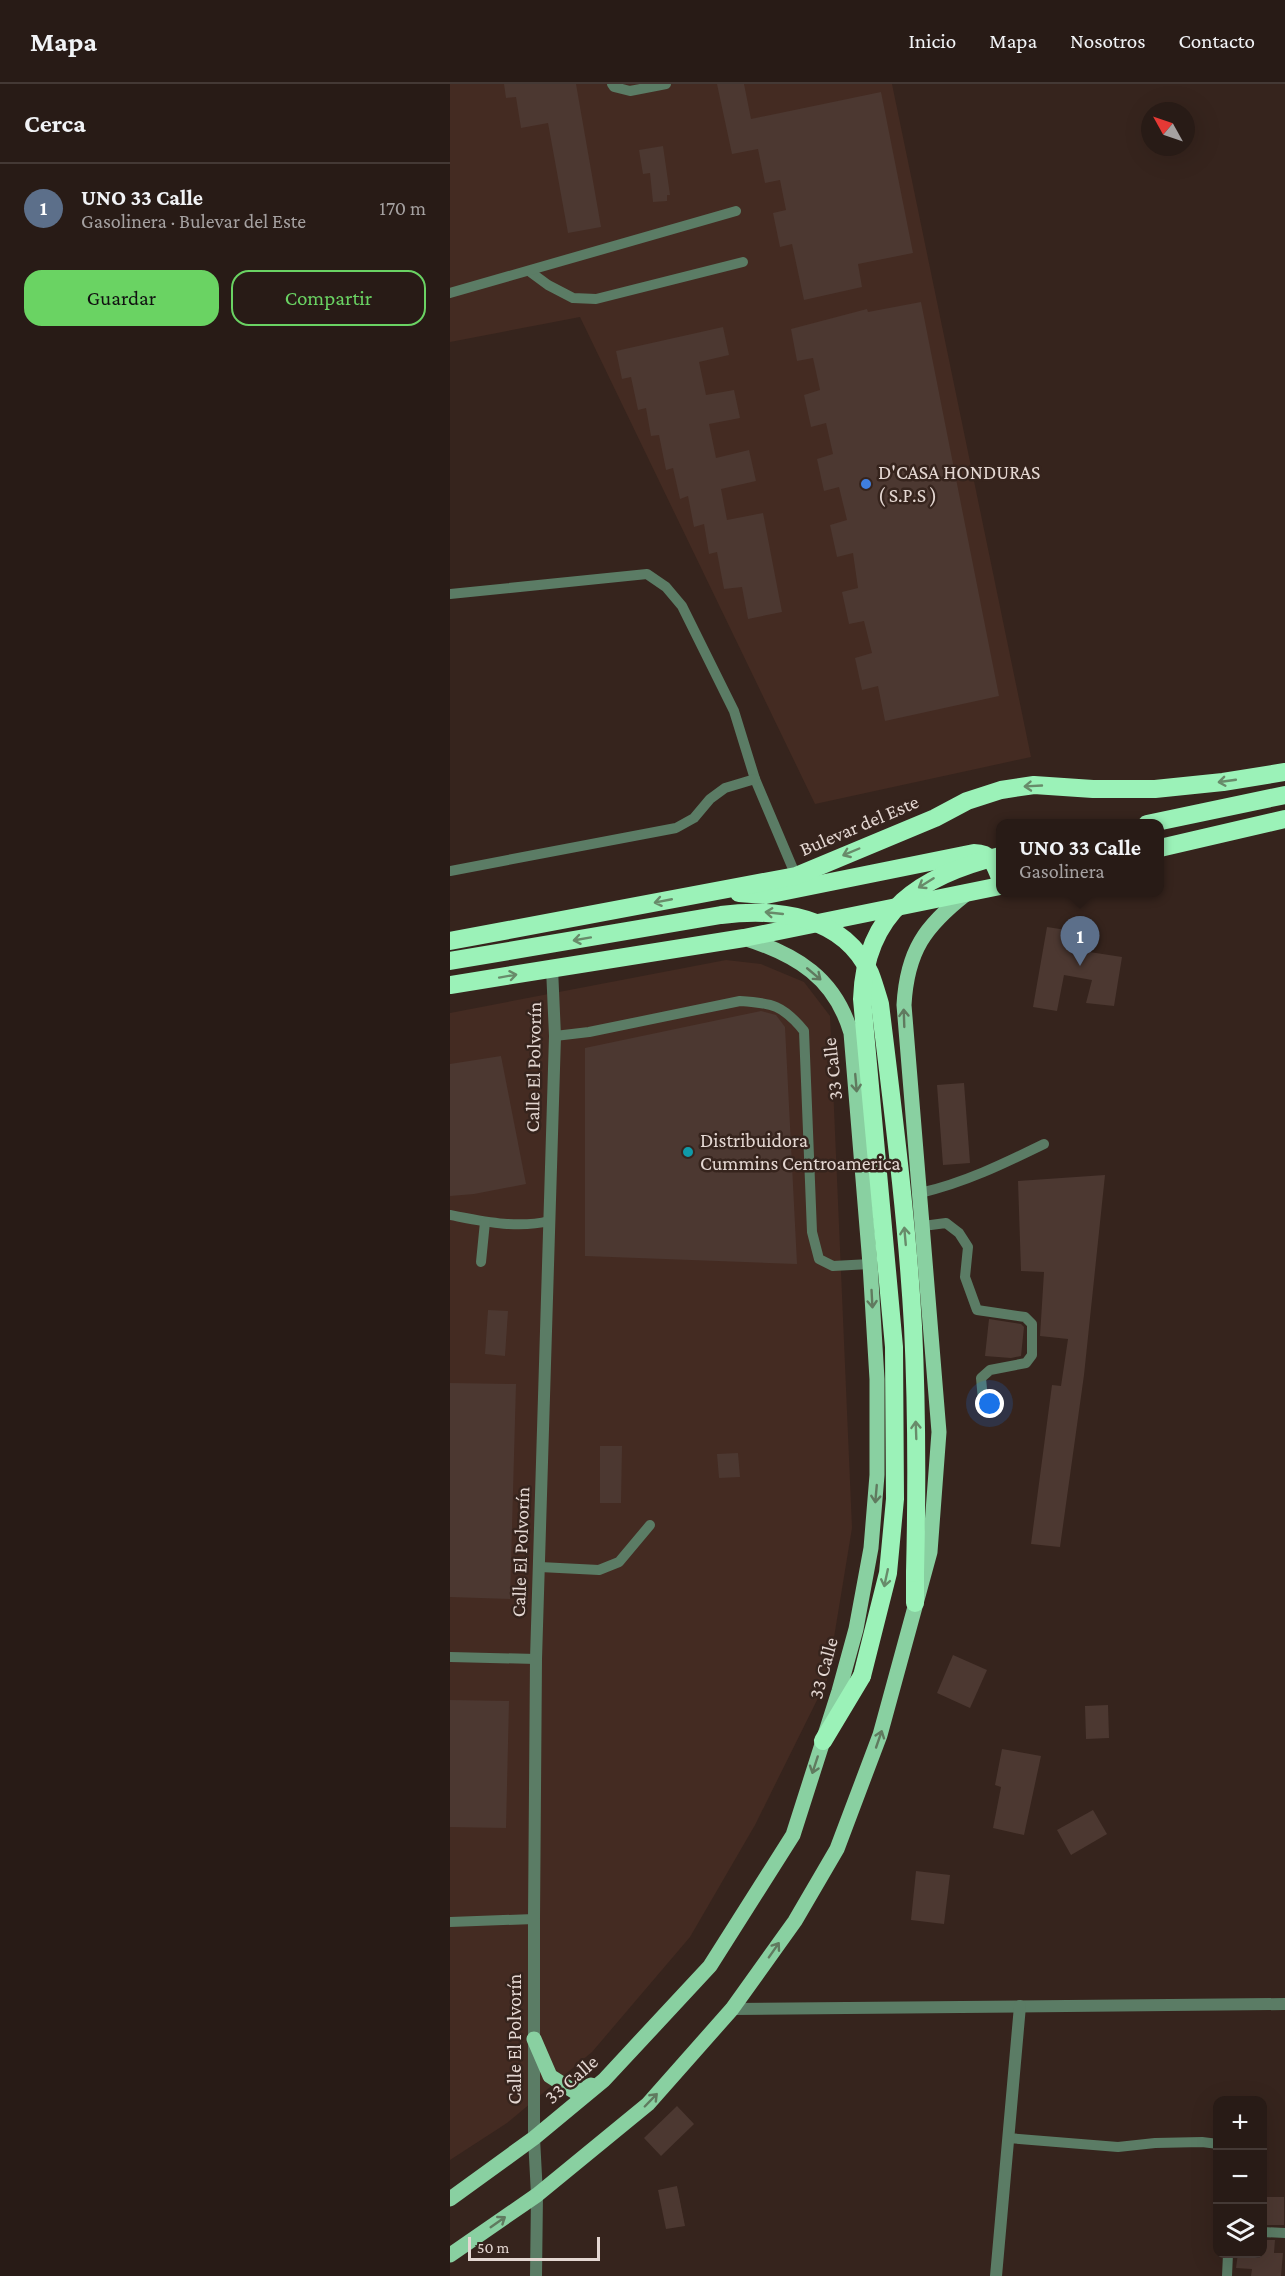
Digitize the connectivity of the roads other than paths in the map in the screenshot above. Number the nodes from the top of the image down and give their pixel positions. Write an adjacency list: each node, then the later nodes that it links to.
1 (612, 84): 2 (lane)
2 (666, 84)
3 (736, 212): 5 (lane)
4 (743, 262): 5 (lane)
5 (529, 271): 6 (lane)
6 (450, 293)
7 (450, 594): 9 (lane)
8 (1285, 772): 17 (highway, Bulevar del Este, one-way to 17)
9 (755, 779): 16 (lane); 17 (lane)
10 (1285, 795): 12 (highway)
11 (1285, 819): 13 (highway)
12 (1164, 820)
13 (1164, 847)
14 (996, 857): 43 (highway, one-way to 43, bridge)
15 (996, 868): 19 (highway)
16 (450, 871)
17 (796, 876): 19 (highway, Bulevar del Este)
18 (996, 887): 20 (highway)
19 (714, 891): 22 (highway, Bulevar del Este, one-way to 22)
20 (966, 894): 21 (highway); 27 (main road, one-way to 20)
21 (744, 938): 24 (highway); 28 (main road, 33 Calle, one-way to 28)
22 (450, 941)
23 (450, 961): 40 (highway, one-way to 23, bridge)
24 (552, 968): 25 (highway, one-way to 24); 26 (street, Calle El Polvorín)
25 (450, 985)
26 (555, 1036): 32 (street, Calle El Polvorín); 36 (lane)
27 (906, 1045): 28 (main road); 30 (main road)
28 (853, 1050): 36 (main road, 33 Calle, one-way to 36)
29 (1044, 1144): 30 (lane)
30 (920, 1193): 34 (main road)
31 (450, 1215): 33 (lane)
32 (549, 1221): 33 (lane); 39 (street, Calle El Polvorín)
33 (485, 1222): 35 (lane)
34 (923, 1226): 37 (lane); 40 (main road)
35 (482, 1262)
36 (870, 1264): 43 (main road, 33 Calle, one-way to 43)
37 (984, 1411)
38 (650, 1525): 39 (lane)
39 (540, 1567): 42 (street, Calle El Polvorín)
40 (915, 1604): 48 (main road, one-way to 40)
41 (450, 1657): 42 (lane)
42 (536, 1659): 44 (street, Calle El Polvorín)
43 (824, 1741): 50 (main road, 33 Calle, one-way to 50)
44 (534, 1919): 45 (lane); 49 (street, Calle El Polvorín)
45 (450, 1922)
46 (1285, 2004): 47 (street)
47 (1020, 2006): 48 (street); 52 (street)
48 (732, 2009): 54 (main road, one-way to 48)
49 (534, 2039): 50 (main road); 51 (street, Calle El Polvorín)
50 (604, 2080): 51 (main road, 33 Calle)
51 (534, 2138): 54 (street, Calle El Polvorín); 55 (main road, 33 Calle)
52 (1008, 2138): 53 (lane); 61 (street)
53 (1213, 2143)
54 (537, 2195): 58 (main road, one-way to 54); 60 (street)
55 (450, 2199)
56 (1267, 2232): 57 (lane)
57 (1285, 2233)
58 (450, 2255)
59 (1228, 2258): 62 (lane)
60 (536, 2276)
61 (996, 2276)
62 (1227, 2276)

